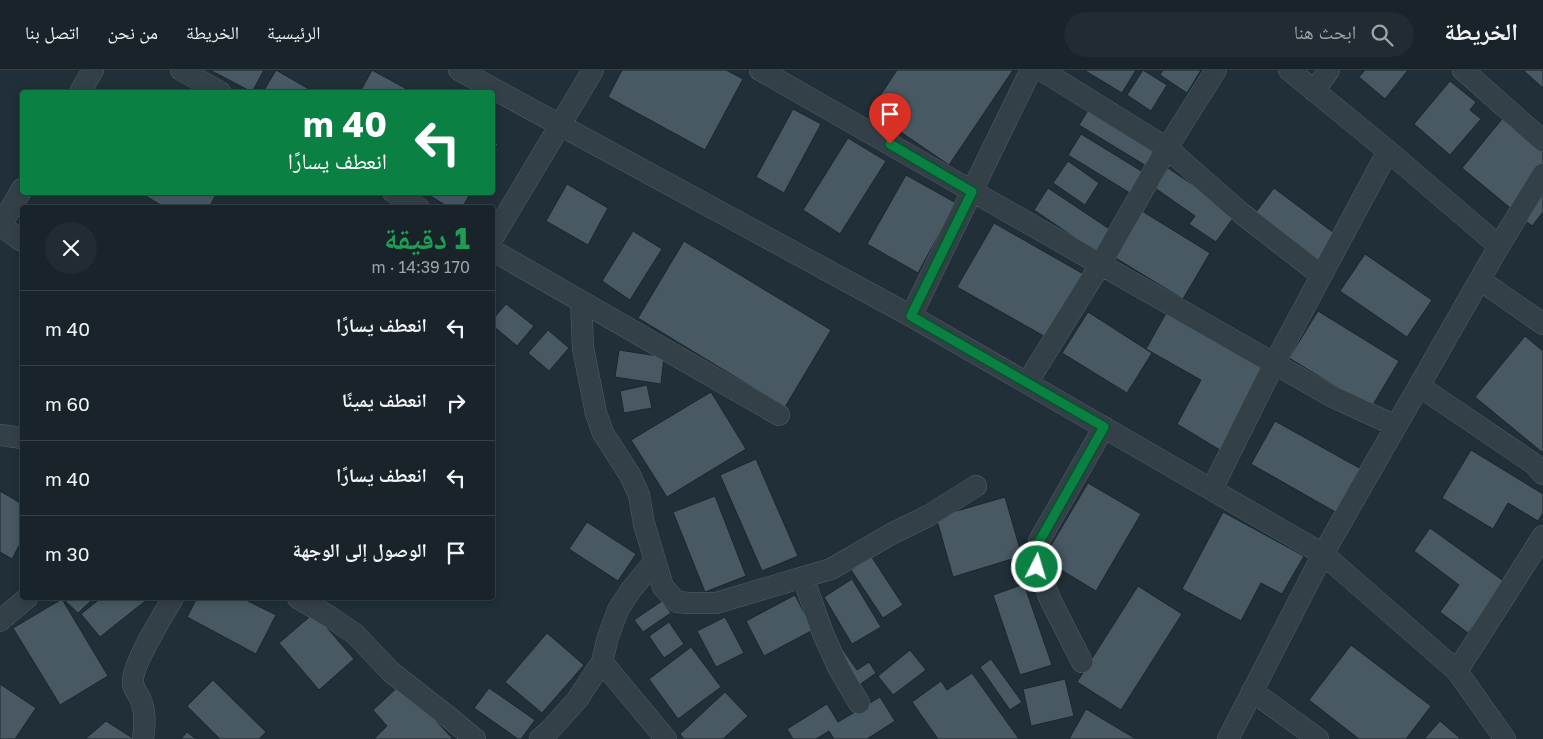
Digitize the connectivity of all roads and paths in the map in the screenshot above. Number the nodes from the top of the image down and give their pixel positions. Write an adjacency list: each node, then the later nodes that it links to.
1 (93, 70): 12 (street)
2 (181, 70): 13 (street)
3 (459, 70): 15 (street)
4 (593, 70): 15 (street)
5 (760, 70): 21 (street)
6 (1031, 70): 21 (street)
7 (1041, 70): 17 (street)
8 (1216, 70): 17 (street)
9 (1289, 70): 14 (street)
10 (1329, 70): 14 (street)
11 (1463, 70): 16 (street)
12 (81, 90)
13 (216, 90)
14 (1314, 91): 18 (street)
15 (560, 126): 25 (street); 33 (street)
16 (1543, 141)
17 (1167, 148): 29 (street); 30 (street)
18 (1388, 151): 27 (street); 30 (street)
19 (1543, 174): 27 (street)
20 (20, 192): 24 (street)
21 (972, 192): 29 (street); 33 (street)
22 (398, 195): 23 (street)
23 (414, 205)
24 (0, 226): 26 (street)
25 (495, 235)
26 (20, 240)
27 (1499, 246): 31 (street)
28 (495, 252): 32 (street)
29 (1100, 265): 35 (street); 36 (street)
30 (1321, 276): 35 (street)
31 (1480, 280): 34 (street); 37 (street)
32 (582, 301): 38 (street); 48 (street)
33 (911, 316): 36 (street)
34 (1543, 324)
35 (1274, 364): 39 (street); 45 (street)
36 (1027, 383): 40 (street)
37 (1419, 386): 39 (street); 43 (street)
38 (779, 415)
39 (1396, 426): 47 (street)
40 (1104, 427): 45 (street); 55 (street)
41 (0, 434): 42 (street)
42 (20, 438)
43 (1543, 474)
44 (976, 486): 49 (street)
45 (1212, 490): 47 (street)
46 (1543, 536): 56 (street)
47 (1323, 554): 56 (street); 57 (street)
48 (655, 561): 49 (street); 54 (street)
49 (803, 578): 58 (street)
50 (26, 600): 53 (street)
51 (172, 600): 59 (street)
52 (301, 600): 60 (street)
53 (0, 621)
54 (602, 662): 61 (street); 62 (street)
55 (1082, 662)
56 (1457, 670): 65 (street)
57 (1252, 691): 63 (street); 64 (street)
58 (859, 702)
59 (143, 739)
60 (475, 739)
61 (540, 739)
62 (666, 739)
63 (1228, 739)
64 (1318, 739)
65 (1505, 739)

